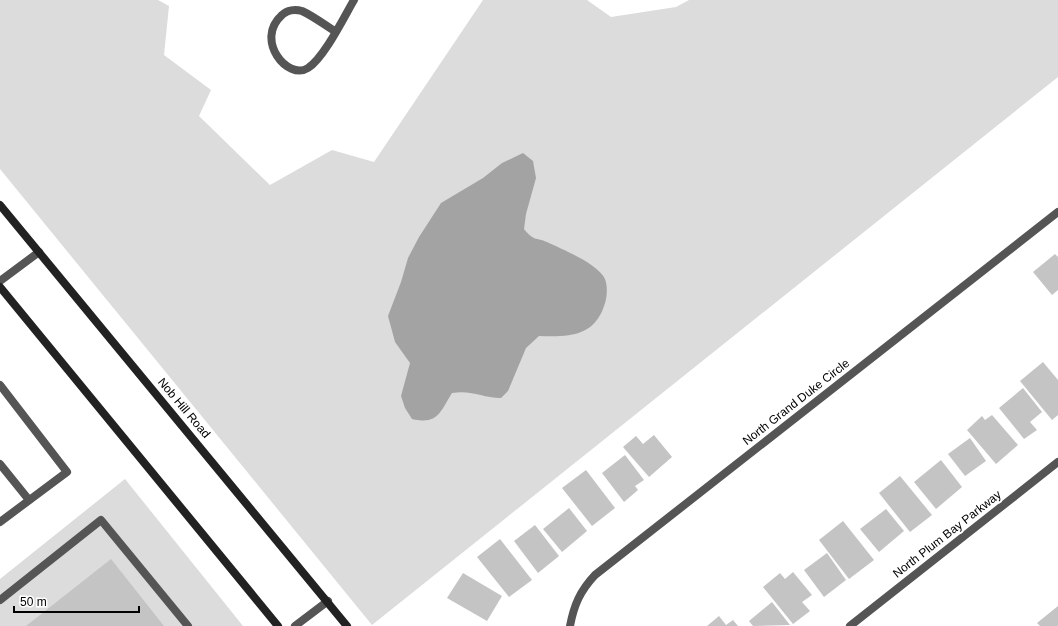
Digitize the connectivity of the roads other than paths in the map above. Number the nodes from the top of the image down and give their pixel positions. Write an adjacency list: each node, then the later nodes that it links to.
1 (354, 0): 2 (street)
2 (336, 32): 2 (street)
3 (0, 205): 5 (main road, Nob Hill Road)
4 (1058, 212): 19 (street, North Grand Duke Circle)
5 (40, 252): 6 (street); 14 (main road, Nob Hill Road)
6 (0, 281)
7 (0, 287): 16 (main road)
8 (0, 385): 11 (street)
9 (1058, 462): 20 (street, North Plum Bay Parkway)
10 (0, 464): 11 (street)
11 (29, 500): 12 (street)
12 (0, 522)
13 (0, 600): 15 (street)
14 (328, 601): 17 (street); 18 (main road, Nob Hill Road)
15 (188, 626)
16 (278, 626)
17 (295, 626)
18 (347, 626)
19 (570, 626)
20 (850, 626)

